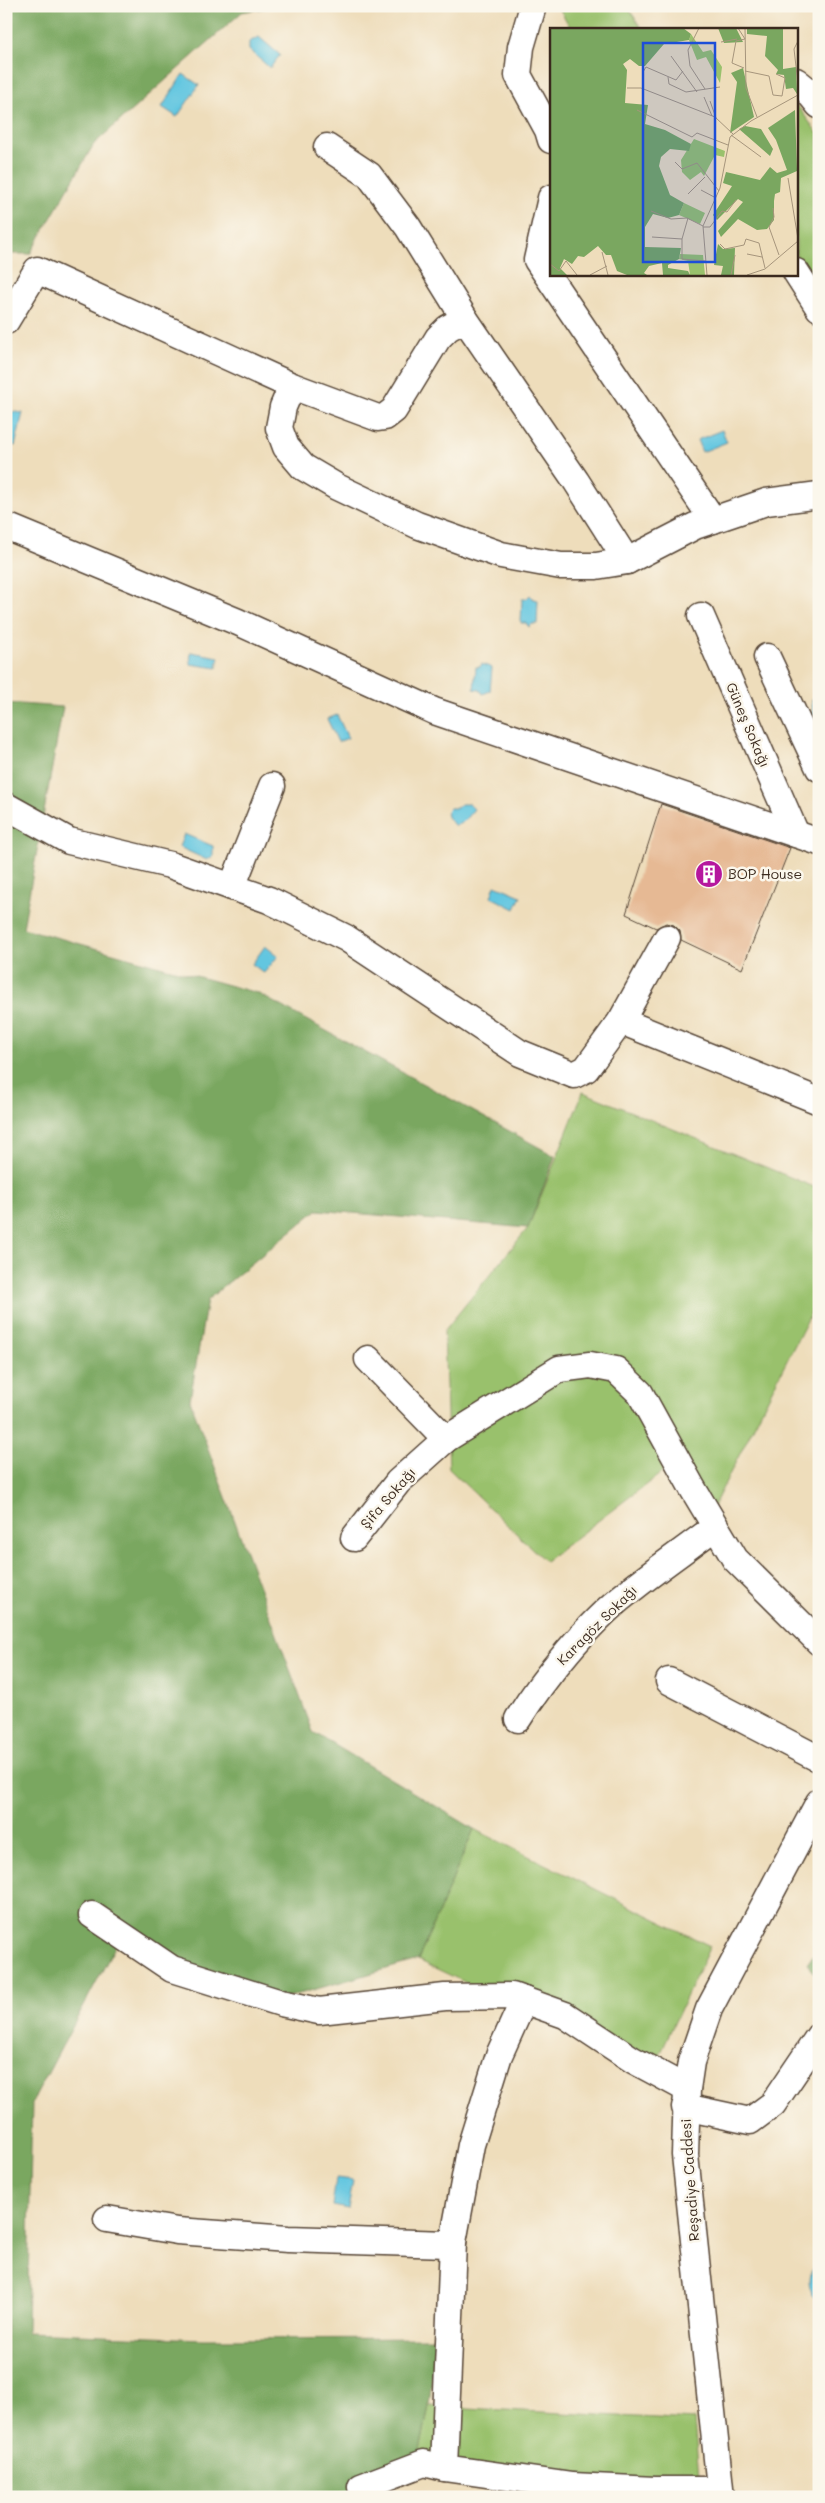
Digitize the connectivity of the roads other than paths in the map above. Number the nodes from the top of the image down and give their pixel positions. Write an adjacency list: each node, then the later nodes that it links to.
1 (533, 6): 4 (street)
2 (798, 83): 3 (street)
3 (819, 105)
4 (550, 137)
5 (327, 147): 9 (street)
6 (550, 202): 13 (street)
7 (798, 275): 8 (street)
8 (819, 308)
9 (465, 319): 11 (street); 15 (street)
10 (6, 321): 11 (street)
11 (292, 386): 15 (street)
12 (819, 495): 13 (street)
13 (713, 520): 15 (street)
14 (6, 526): 21 (street)
15 (627, 562)
16 (701, 616): 21 (street, Güneş Sokağı)
17 (766, 657): 18 (street)
18 (819, 768)
19 (272, 786): 22 (street)
20 (6, 806): 22 (street)
21 (807, 838)
22 (232, 887): 24 (street)
23 (666, 938): 24 (street)
24 (621, 1021): 25 (street)
25 (819, 1101)
26 (368, 1359): 27 (street)
27 (446, 1439): 28 (street, Şifa Sokağı); 29 (street, Şifa Sokağı)
28 (715, 1527): 30 (street, Şifa Sokağı); 32 (street, Karagöz Sokağı)
29 (354, 1538)
30 (819, 1642)
31 (669, 1682): 33 (street)
32 (518, 1719)
33 (819, 1759)
34 (819, 1802): 38 (street, Reşadiye Caddesi)
35 (92, 1915): 36 (street)
36 (524, 2000): 38 (street); 40 (street)
37 (819, 2036): 38 (street)
38 (686, 2098): 43 (street, Reşadiye Caddesi)
39 (106, 2219): 40 (street)
40 (453, 2242): 41 (street)
41 (444, 2468): 42 (street); 43 (street)
42 (361, 2487)
43 (721, 2493)

